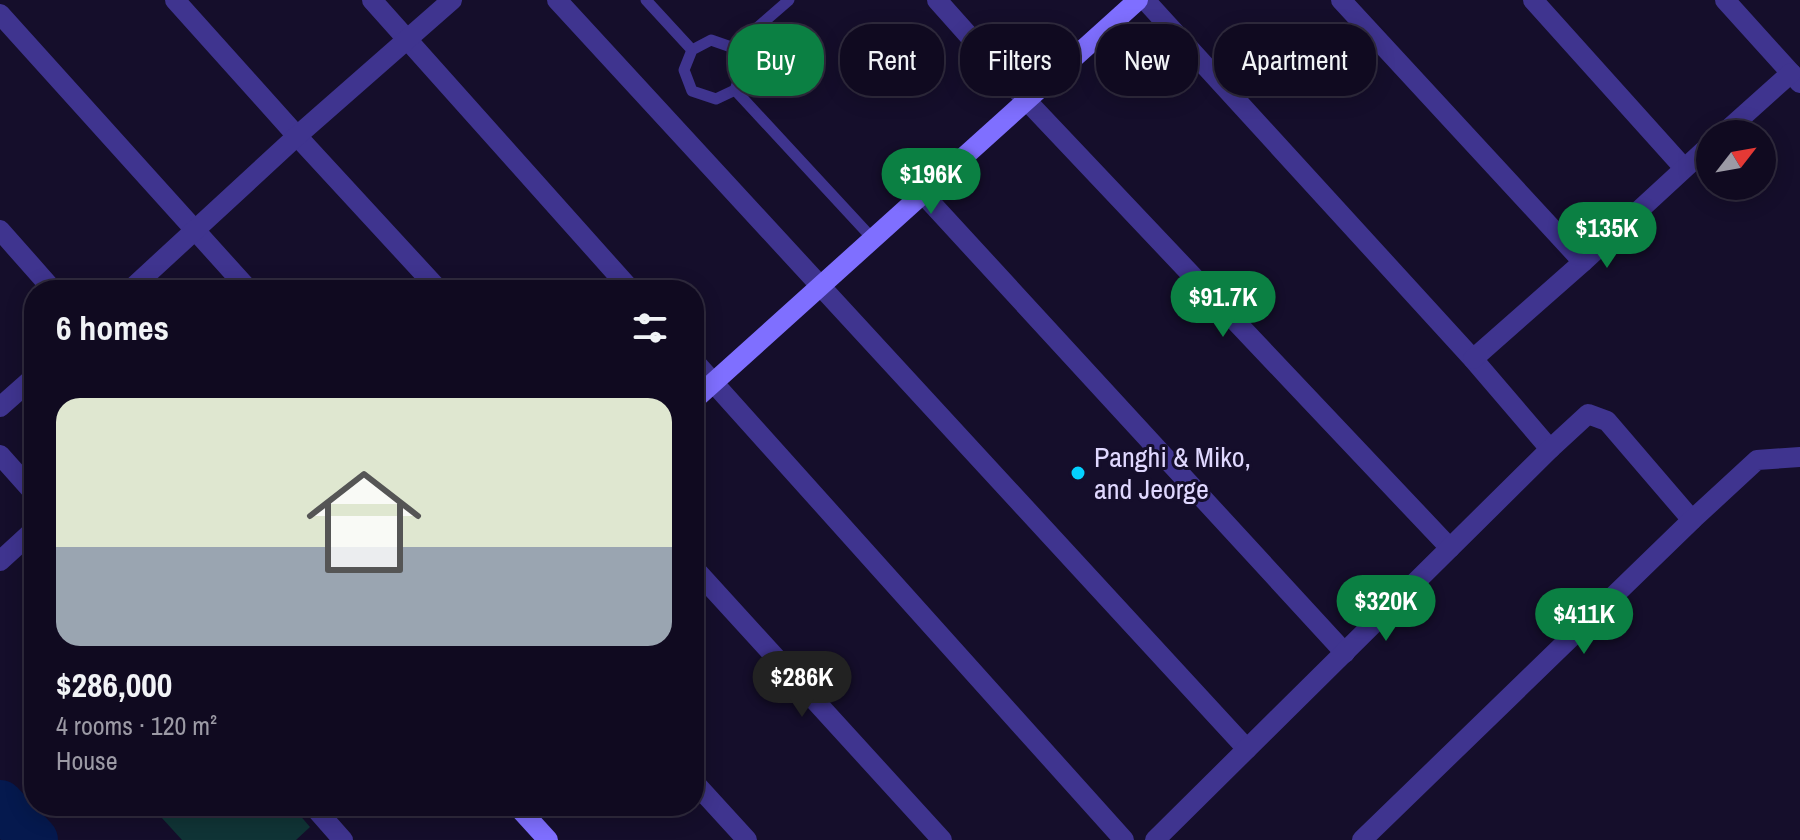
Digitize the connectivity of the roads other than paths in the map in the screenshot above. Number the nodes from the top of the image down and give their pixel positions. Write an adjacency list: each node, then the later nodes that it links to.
1 (175, 0): 23 (street)
2 (372, 0): 15 (street)
3 (452, 0): 15 (street)
4 (557, 0): 36 (street)
5 (646, 0): 17 (lane)
6 (789, 0): 14 (lane)
7 (937, 0): 21 (street)
8 (1138, 0): 21 (street)
9 (1145, 0): 37 (street)
10 (1341, 0): 30 (street)
11 (1533, 0): 25 (street)
12 (1725, 0): 18 (street)
13 (0, 14): 28 (street)
14 (762, 24)
15 (408, 39): 23 (street); 35 (street)
16 (728, 46): 17 (lane)
17 (692, 50): 19 (lane)
18 (1796, 78): 22 (street)
19 (728, 93)
20 (741, 96): 29 (lane)
21 (1027, 101): 26 (street); 49 (street)
22 (1741, 120)
23 (297, 136): 28 (street); 34 (street)
24 (1696, 157): 25 (street)
25 (1684, 168): 30 (street)
26 (923, 194): 29 (street); 52 (street)
27 (0, 230): 31 (street)
28 (196, 230): 32 (street); 33 (street)
29 (872, 238): 36 (street)
30 (1583, 262): 37 (street)
31 (44, 280)
32 (141, 280)
33 (240, 280)
34 (430, 280)
35 (622, 280)
36 (820, 287): 39 (street); 53 (street)
37 (1473, 359): 43 (street)
38 (704, 373): 39 (street)
39 (713, 383): 41 (street); 61 (street)
40 (24, 386): 42 (street)
41 (704, 391)
42 (0, 407)
43 (1550, 449): 47 (street); 49 (street)
44 (0, 455): 46 (street)
45 (1800, 457): 47 (street)
46 (24, 482)
47 (1692, 520): 63 (street)
48 (24, 539): 50 (street)
49 (1450, 548): 52 (street)
50 (0, 561)
51 (704, 579): 60 (street)
52 (1345, 653): 53 (street)
53 (1247, 749): 62 (street)
54 (704, 793): 59 (street)
55 (319, 816): 57 (street)
56 (526, 816): 58 (street)
57 (332, 836)
58 (548, 840)
59 (747, 840)
60 (942, 840)
61 (1124, 840)
62 (1155, 840)
63 (1362, 840)

